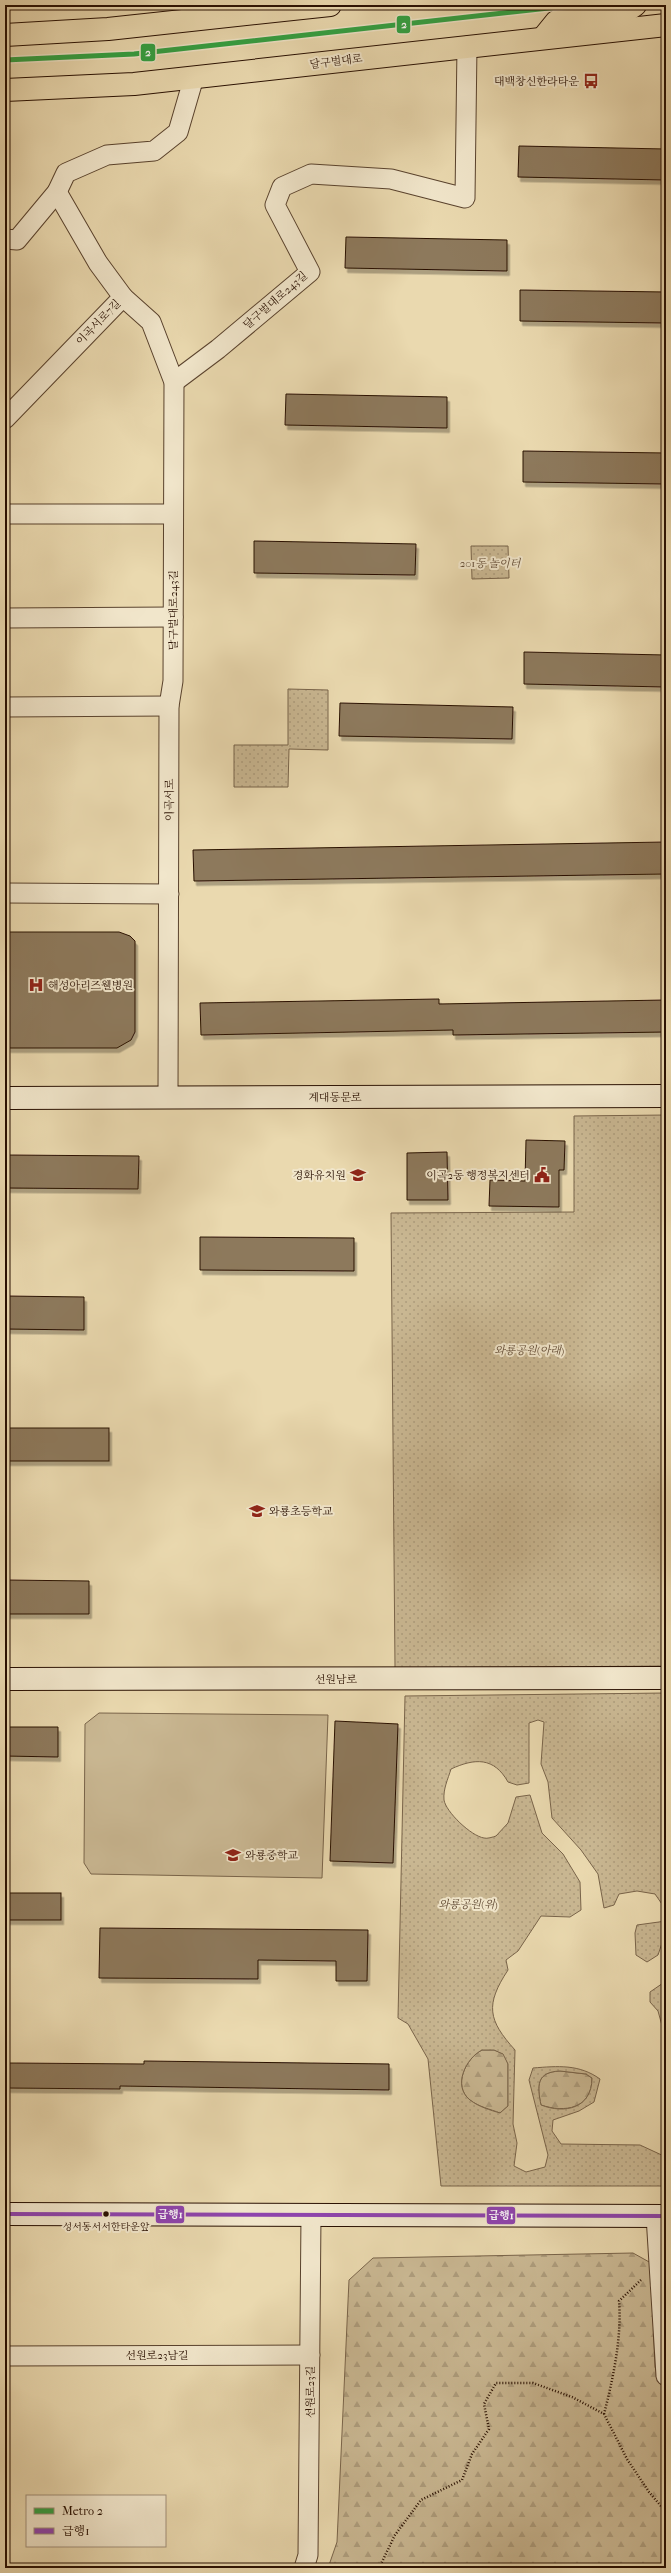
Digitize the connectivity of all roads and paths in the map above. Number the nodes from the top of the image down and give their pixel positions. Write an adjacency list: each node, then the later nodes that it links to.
1 (330, 5): 3 (main road)
2 (635, 5): 6 (main road)
3 (304, 6): 5 (main road)
4 (666, 25): 6 (main road, 달구벌대로)
5 (5, 35)
6 (543, 38): 7 (main road, 달구벌대로)
7 (467, 46): 8 (main road, 달구벌대로); 13 (street, 달구벌대로243길)
8 (194, 78): 9 (main road, 달구벌대로); 10 (street)
9 (5, 90)
10 (57, 192): 11 (street); 12 (street, 이곡서로7길)
11 (9, 244)
12 (123, 297): 13 (street); 14 (street, 이곡서로7길)
13 (174, 382): 16 (street, 달구벌대로243길)
14 (5, 419)
15 (5, 514): 16 (street)
16 (173, 514): 17 (street, 달구벌대로243길)
17 (173, 617): 18 (street); 19 (street, 달구벌대로243길)
18 (5, 618)
19 (169, 706): 20 (street); 22 (street, 이곡서로)
20 (5, 707)
21 (5, 893): 22 (street)
22 (168, 894): 24 (street, 이곡서로)
23 (666, 1096): 24 (main road, 계대동문로)
24 (168, 1097): 25 (main road, 계대동문로)
25 (5, 1098)
26 (666, 1678): 27 (main road, 선원남로)
27 (5, 1679)
28 (5, 2214): 29 (main road)
29 (311, 2215): 30 (main road); 32 (street, 선원로23길)
30 (661, 2216): 31 (street)
31 (659, 2259): 34 (street); 36 (path)
32 (310, 2355): 33 (street, 선원로23남길); 38 (street, 선원로23길)
33 (5, 2356)
34 (665, 2356): 35 (street)
35 (666, 2376)
36 (604, 2414): 37 (path); 39 (path)
37 (666, 2512)
38 (304, 2568)
39 (379, 2568)

